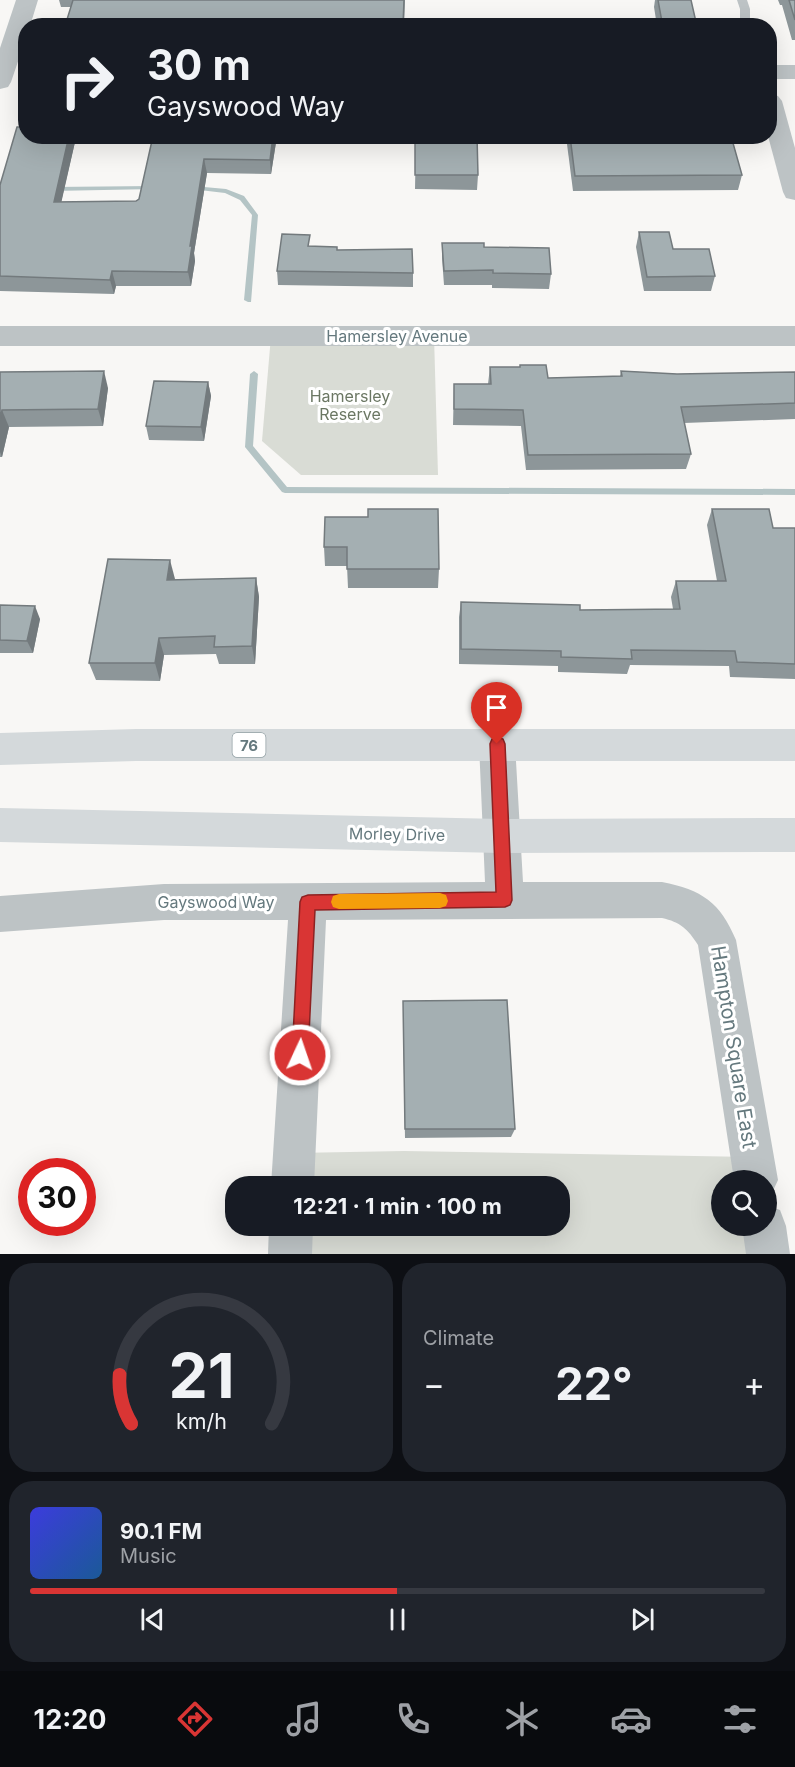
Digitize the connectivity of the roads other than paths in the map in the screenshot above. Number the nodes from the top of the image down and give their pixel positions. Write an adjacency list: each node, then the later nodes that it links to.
1 (27, 0): 3 (street)
2 (742, 0): 4 (lane)
3 (21, 18)
4 (745, 18)
5 (18, 27): 9 (street)
6 (777, 72): 7 (street)
7 (795, 72)
8 (18, 76): 9 (street)
9 (1, 79)
10 (777, 126): 11 (street)
11 (795, 192)
12 (0, 336): 13 (street, Hamersley Avenue)
13 (795, 336)
14 (497, 744): 15 (main road, 76); 16 (main road, 76); 18 (street)
15 (795, 745)
16 (0, 749)
17 (0, 825): 18 (main road, Morley Drive)
18 (501, 836): 19 (main road, Morley Drive); 20 (street)
19 (795, 836)
20 (505, 900): 21 (street, Gayswood Way); 23 (street, Gayswood Way)
21 (308, 902): 22 (street, Gayswood Way); 25 (street)
22 (0, 915)
23 (704, 917): 24 (street, Hampton Square East)
24 (754, 1170)
25 (294, 1176)
26 (291, 1236): 28 (street)
27 (765, 1236): 29 (street)
28 (290, 1254)
29 (768, 1254)

